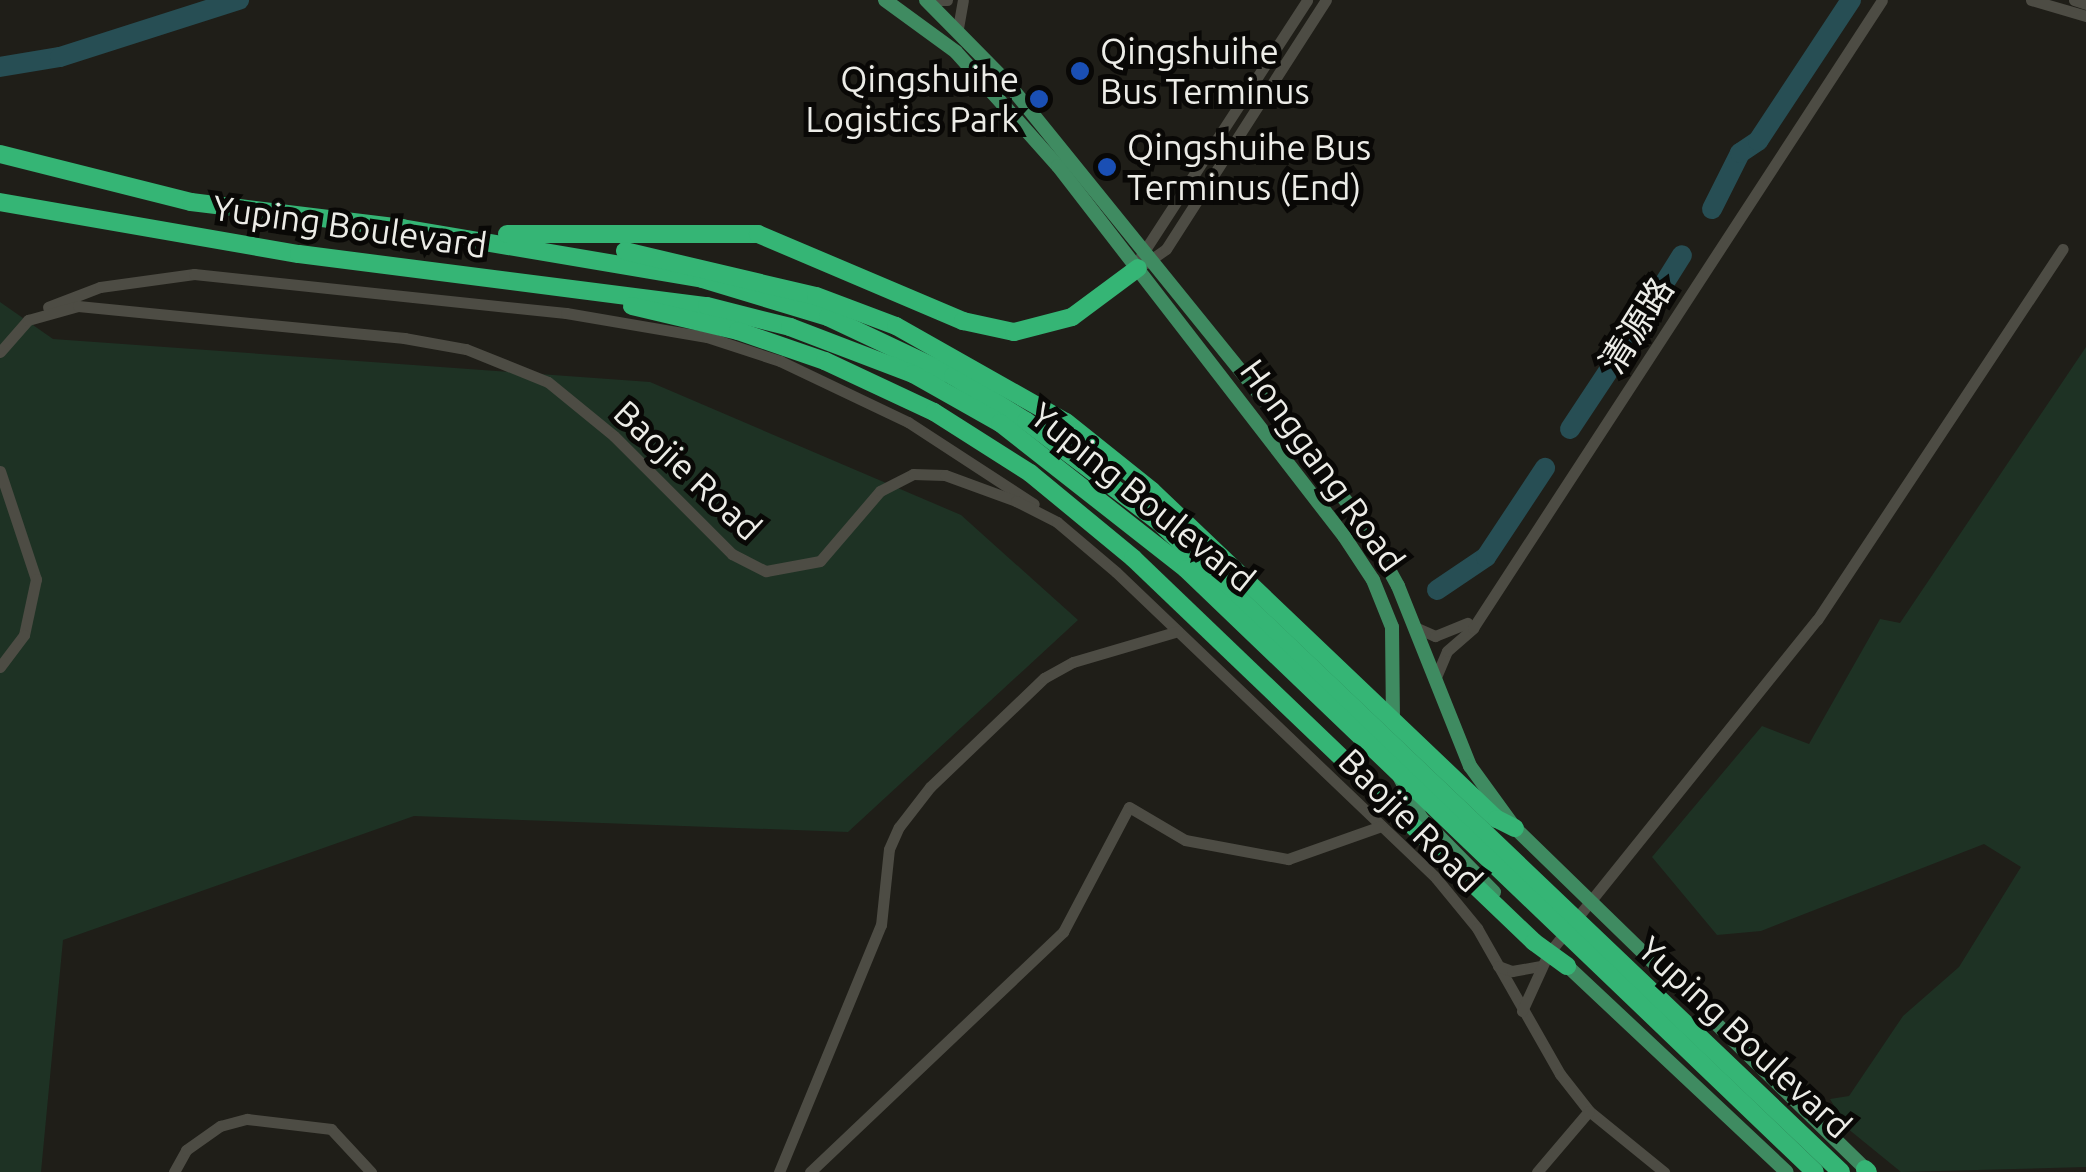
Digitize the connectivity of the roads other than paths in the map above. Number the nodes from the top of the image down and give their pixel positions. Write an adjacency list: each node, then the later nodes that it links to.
1 (885, 0): 19 (main road, Honggang Road)
2 (948, 0): 10 (street)
3 (962, 0): 13 (street)
4 (1307, 0): 19 (street)
5 (1326, 0): 19 (street)
6 (1874, 0): 26 (street, 清源路)
7 (1882, 0): 29 (street, 清源路)
8 (2030, 0): 12 (street)
9 (2074, 0): 11 (street)
10 (930, 2): 13 (main road, Honggang Road)
11 (2086, 4)
12 (2086, 16)
13 (958, 28): 19 (main road, Honggang Road)
14 (0, 154): 16 (highway, Yuping Boulevard)
15 (0, 202): 20 (highway, Yuping Boulevard)
16 (402, 228): 17 (highway); 25 (highway, Yuping Boulevard)
17 (516, 235): 19 (highway); 31 (highway)
18 (2064, 249): 32 (street)
19 (1145, 258): 26 (main road, Honggang Road); 33 (main road, Honggang Road)
20 (578, 294): 25 (highway, Yuping Boulevard); 33 (highway)
21 (28, 320): 22 (street); 24 (street); 24 (street, Baojie Road)
22 (0, 352)
23 (0, 471): 28 (street)
24 (1056, 522): 27 (street, Baojie Road)
25 (1192, 563): 46 (highway, Yuping Boulevard); 47 (highway, Yuping Boulevard)
26 (1417, 628): 29 (main road, Honggang Road)
27 (1178, 631): 30 (street, Baojie Road); 41 (street)
28 (0, 667)
29 (1436, 677): 31 (main road, Honggang Road)
30 (1381, 826): 34 (street, Baojie Road); 42 (street)
31 (1515, 828): 32 (main road, Honggang Road)
32 (1589, 901): 33 (street); 38 (main road, Honggang Road)
33 (1547, 957): 34 (street); 35 (highway); 36 (street)
34 (1498, 966): 36 (street, Baojie Road)
35 (1566, 966): 45 (main road)
36 (1522, 1011): 37 (street, Baojie Road)
37 (1589, 1110): 43 (street); 44 (street, Baojie Road)
38 (1867, 1171)
39 (174, 1172): 40 (street)
40 (371, 1172)
41 (779, 1172)
42 (810, 1172)
43 (1537, 1172)
44 (1664, 1172)
45 (1787, 1172)
46 (1816, 1172)
47 (1842, 1172)

